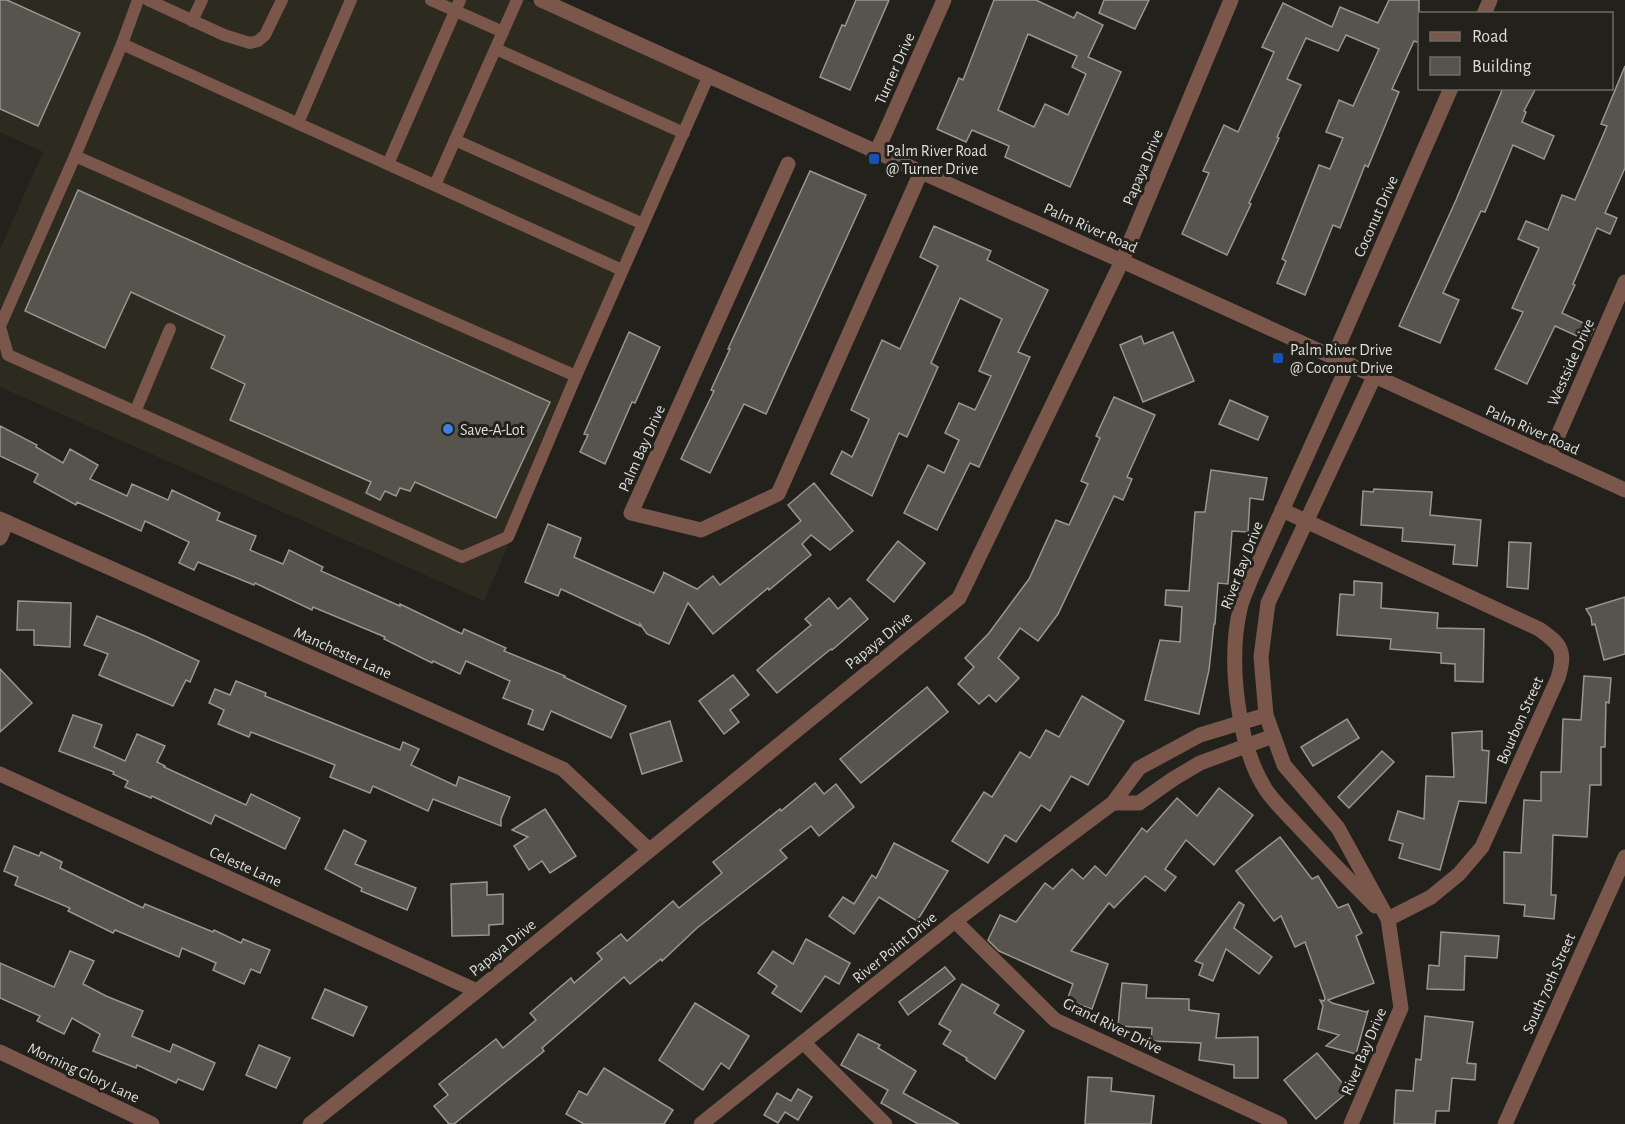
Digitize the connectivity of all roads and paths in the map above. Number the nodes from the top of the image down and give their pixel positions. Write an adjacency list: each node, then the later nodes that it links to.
1 (138, 0): 14 (lane)
2 (148, 0): 12 (lane)
3 (202, 0): 12 (lane)
4 (282, 0): 12 (lane)
5 (351, 0): 18 (lane)
6 (431, 0): 11 (lane)
7 (517, 0): 13 (lane)
8 (944, 0): 21 (street, Turner Drive)
9 (1231, 0): 28 (street, Papaya Drive)
10 (546, 1): 16 (street, Palm River Road)
11 (458, 5): 13 (lane); 23 (lane)
12 (192, 21)
13 (503, 32): 15 (lane)
14 (122, 44): 18 (lane); 22 (lane)
15 (496, 49): 19 (lane); 20 (lane)
16 (709, 75): 19 (lane); 21 (street, Palm River Road)
17 (1450, 90): 33 (street, Coconut Drive)
18 (298, 123): 23 (lane)
19 (684, 133): 27 (lane)
20 (455, 140): 26 (lane); 27 (lane)
21 (877, 151): 25 (street, Palm River Road)
22 (75, 156): 31 (lane); 35 (lane)
23 (388, 164): 26 (lane)
24 (788, 164): 25 (street, Palm Bay Drive)
25 (921, 172): 28 (street, Palm River Road)
26 (435, 185): 29 (lane)
27 (643, 224): 29 (lane)
28 (1122, 261): 33 (street, Palm River Road); 50 (street, Papaya Drive)
29 (622, 270): 35 (lane)
30 (1625, 282): 38 (street, Westside Drive)
31 (0, 327): 37 (lane)
32 (170, 330): 37 (lane)
33 (1333, 358): 34 (street, Palm River Road)
34 (1348, 365): 36 (street, Palm River Road); 40 (street, River Bay Drive)
35 (576, 376): 37 (lane)
36 (1374, 377): 38 (street, Palm River Road); 42 (street, River Bay Drive)
37 (135, 412)
38 (1549, 456): 39 (street, Palm River Road)
39 (1625, 490)
40 (1282, 510): 42 (street, Bourbon Street); 45 (street, River Bay Drive)
41 (4, 521): 43 (street); 50 (street, Manchester Lane)
42 (1306, 521): 44 (street, River Bay Drive); 52 (street, Bourbon Street)
43 (0, 538)
44 (1266, 716): 45 (street, River Point Drive); 46 (street, River Bay Drive)
45 (1242, 723): 47 (street, River Bay Drive); 49 (street, River Point Drive)
46 (1273, 736): 47 (street); 52 (street, River Bay Drive)
47 (1248, 746): 49 (street); 52 (street, River Bay Drive)
48 (0, 774): 54 (street, Celeste Lane)
49 (1113, 803): 53 (street, River Point Drive)
50 (649, 850): 54 (street, Papaya Drive)
51 (1625, 857): 63 (street, South 70th Street)
52 (1388, 919): 62 (street, River Bay Drive)
53 (955, 921): 55 (street, River Point Drive); 61 (street, Grand River Drive)
54 (477, 991): 58 (street, Papaya Drive)
55 (804, 1043): 59 (street, River Point Drive); 60 (street)
56 (0, 1052): 57 (street, Morning Glory Lane)
57 (152, 1124)
58 (310, 1124)
59 (701, 1124)
60 (885, 1124)
61 (1280, 1124)
62 (1351, 1124)
63 (1504, 1124)

